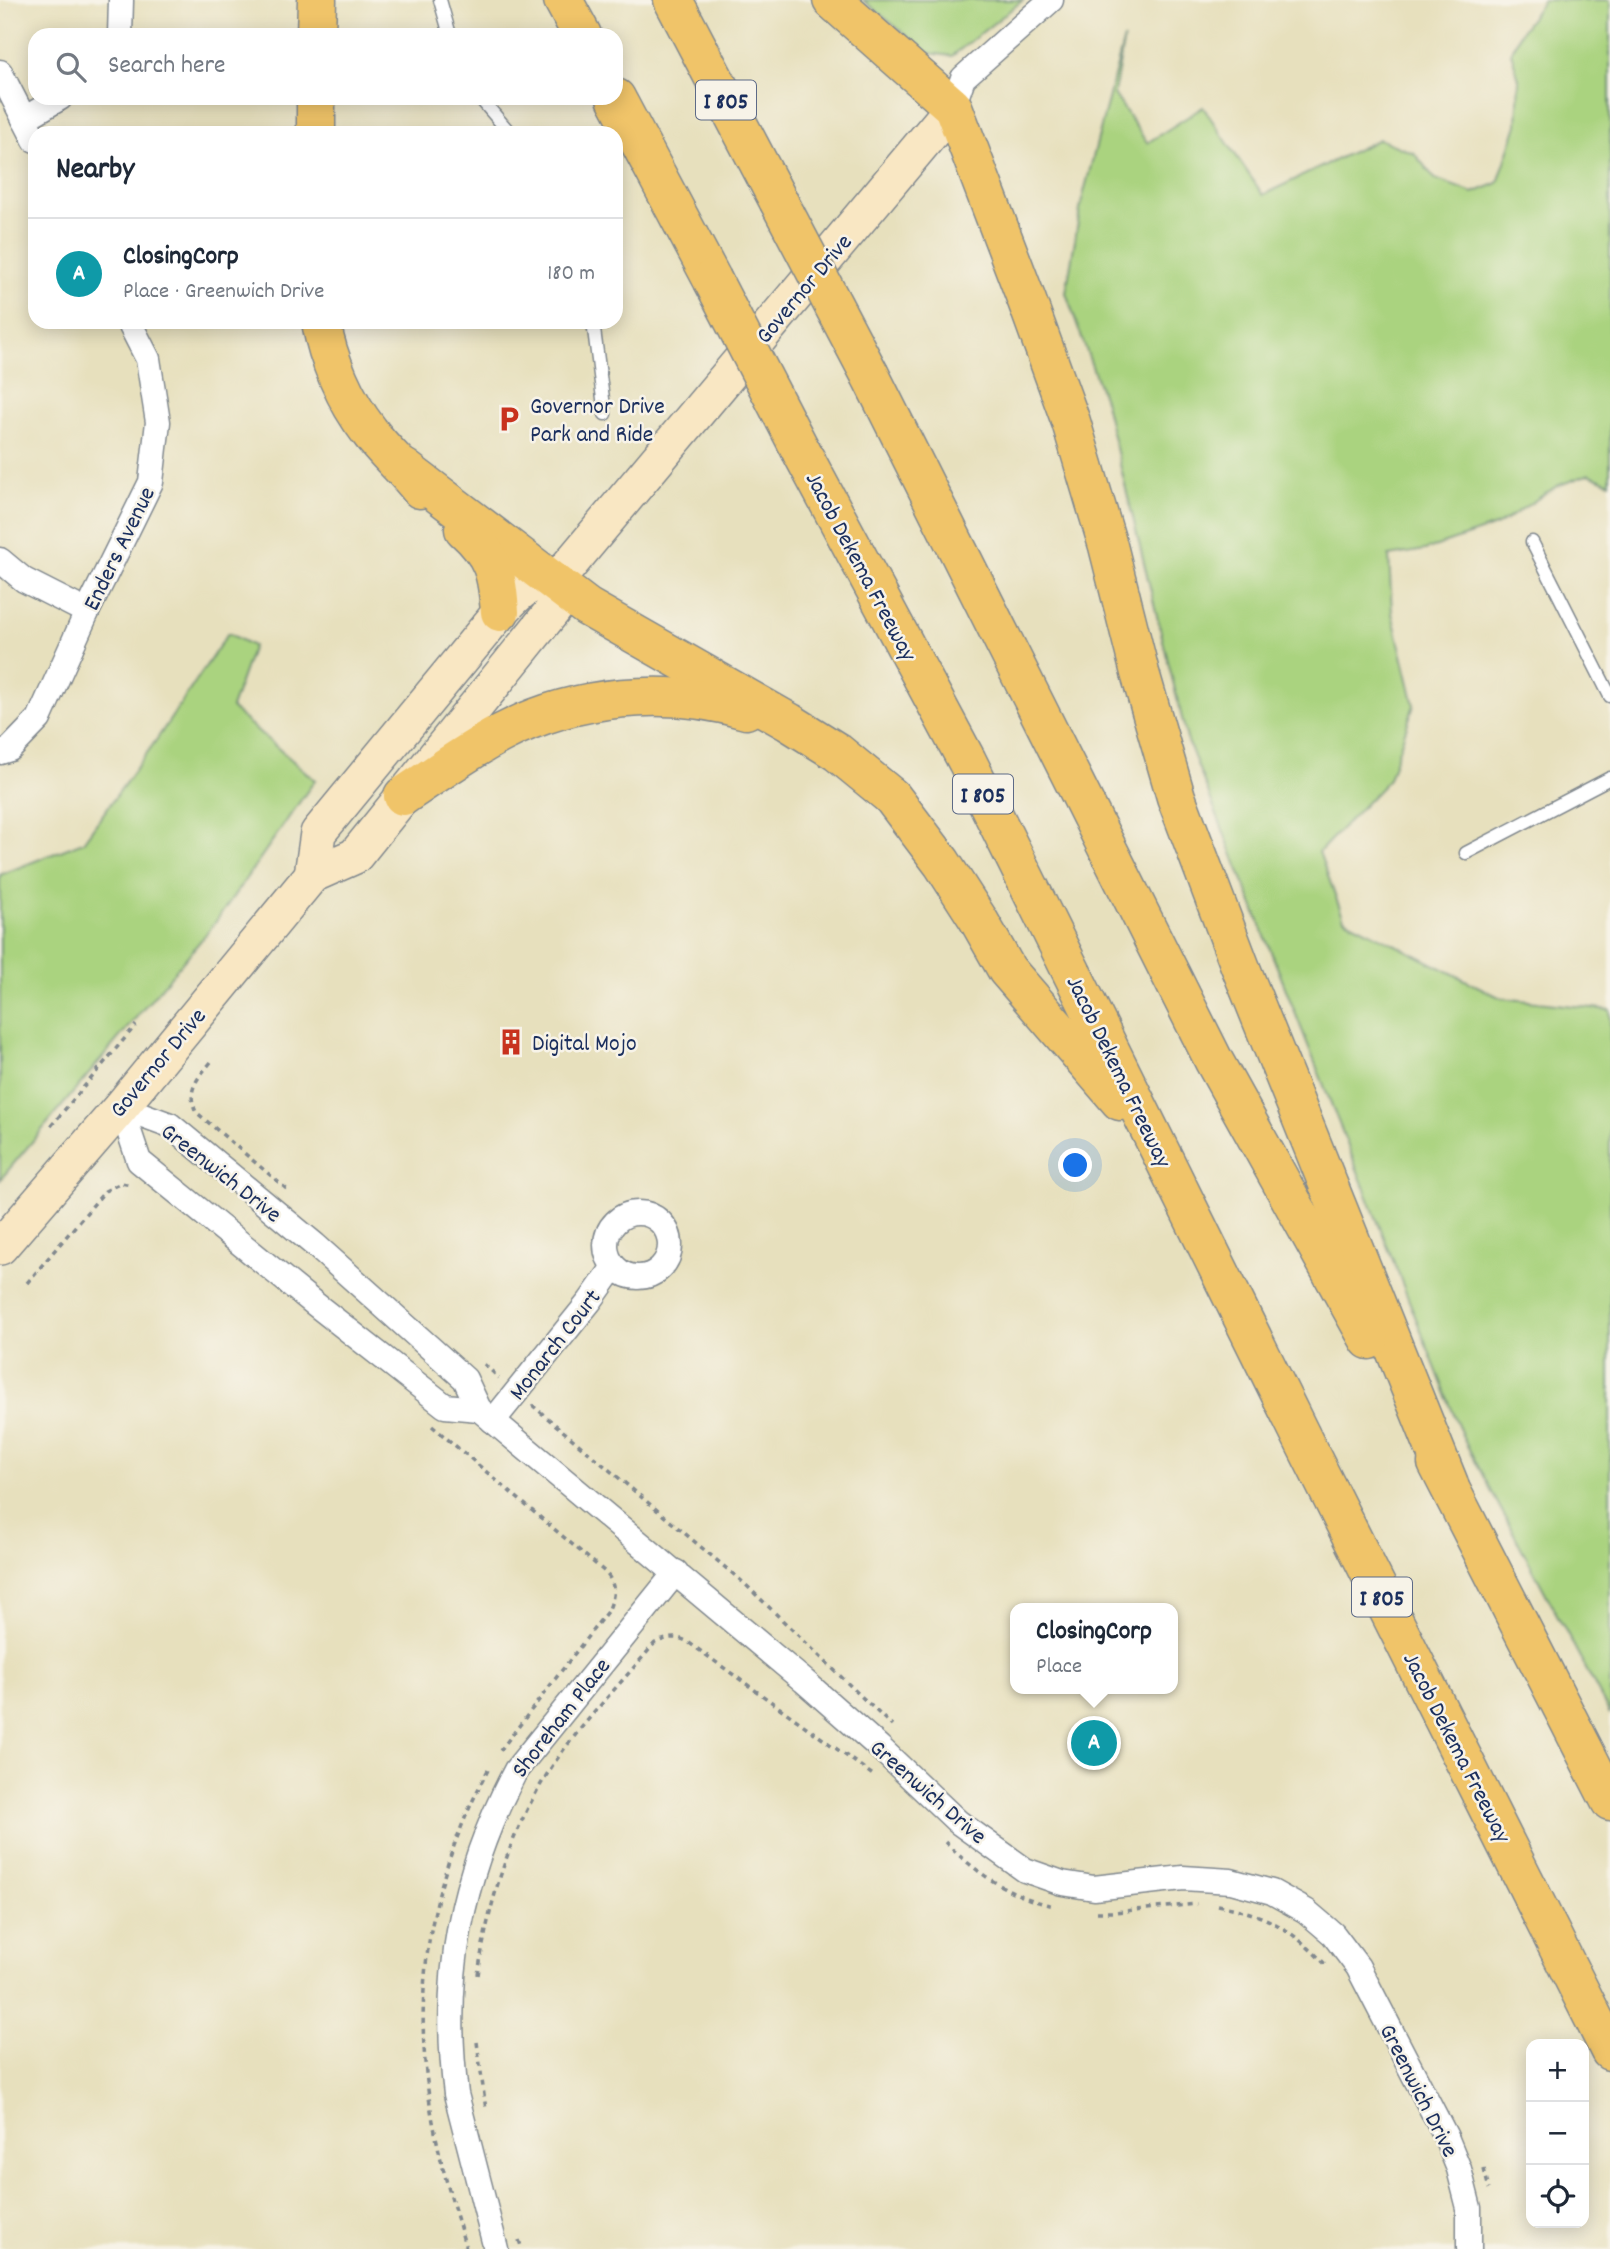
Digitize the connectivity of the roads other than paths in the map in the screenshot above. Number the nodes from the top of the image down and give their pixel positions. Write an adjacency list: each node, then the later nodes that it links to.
1 (121, 0): 8 (street)
2 (317, 0): 9 (highway)
3 (440, 0): 10 (lane)
4 (564, 0): 11 (highway)
5 (673, 0): 44 (highway, I 805, bridge)
6 (832, 0): 17 (highway)
7 (1051, 0): 17 (street, Governor Drive)
8 (120, 28)
9 (316, 28)
10 (448, 28)
11 (578, 28)
12 (0, 72): 18 (street)
13 (53, 105): 19 (street)
14 (316, 105): 20 (highway)
15 (486, 105): 21 (lane)
16 (620, 105): 40 (highway, Jacob Dekema Freeway / I 805, bridge)
17 (953, 107): 29 (main road, Governor Drive); 44 (highway)
18 (28, 126)
19 (34, 126)
20 (316, 126)
21 (504, 126)
22 (133, 329): 30 (street, Enders Avenue)
23 (322, 329): 26 (highway)
24 (594, 329): 25 (lane)
25 (605, 414)
26 (404, 468): 29 (highway); 31 (highway)
27 (1532, 542): 32 (lane)
28 (0, 560): 30 (street)
29 (556, 581): 31 (main road); 33 (highway); 36 (main road, Governor Drive)
30 (87, 612): 34 (street, Enders Avenue)
31 (500, 612): 38 (main road)
32 (1610, 696)
33 (789, 722): 36 (highway); 40 (highway)
34 (0, 752)
35 (1610, 778): 37 (lane)
36 (403, 796): 38 (main road, Governor Drive)
37 (1466, 853)
38 (312, 875): 39 (main road, Governor Drive)
39 (121, 1107): 41 (main road, Governor Drive); 43 (street, Greenwich Drive); 43 (street, Greenwich Drive)
40 (1156, 1142): 47 (highway, Jacob Dekema Freeway / I 805)
41 (0, 1247)
42 (614, 1267): 43 (street, Monarch Court)
43 (486, 1415): 45 (street, Greenwich Drive)
44 (1448, 1484): 46 (highway, I 805)
45 (676, 1572): 48 (street, Shoreham Place); 49 (street, Greenwich Drive)
46 (1610, 1801)
47 (1610, 2051)
48 (496, 2249)
49 (1469, 2249)

